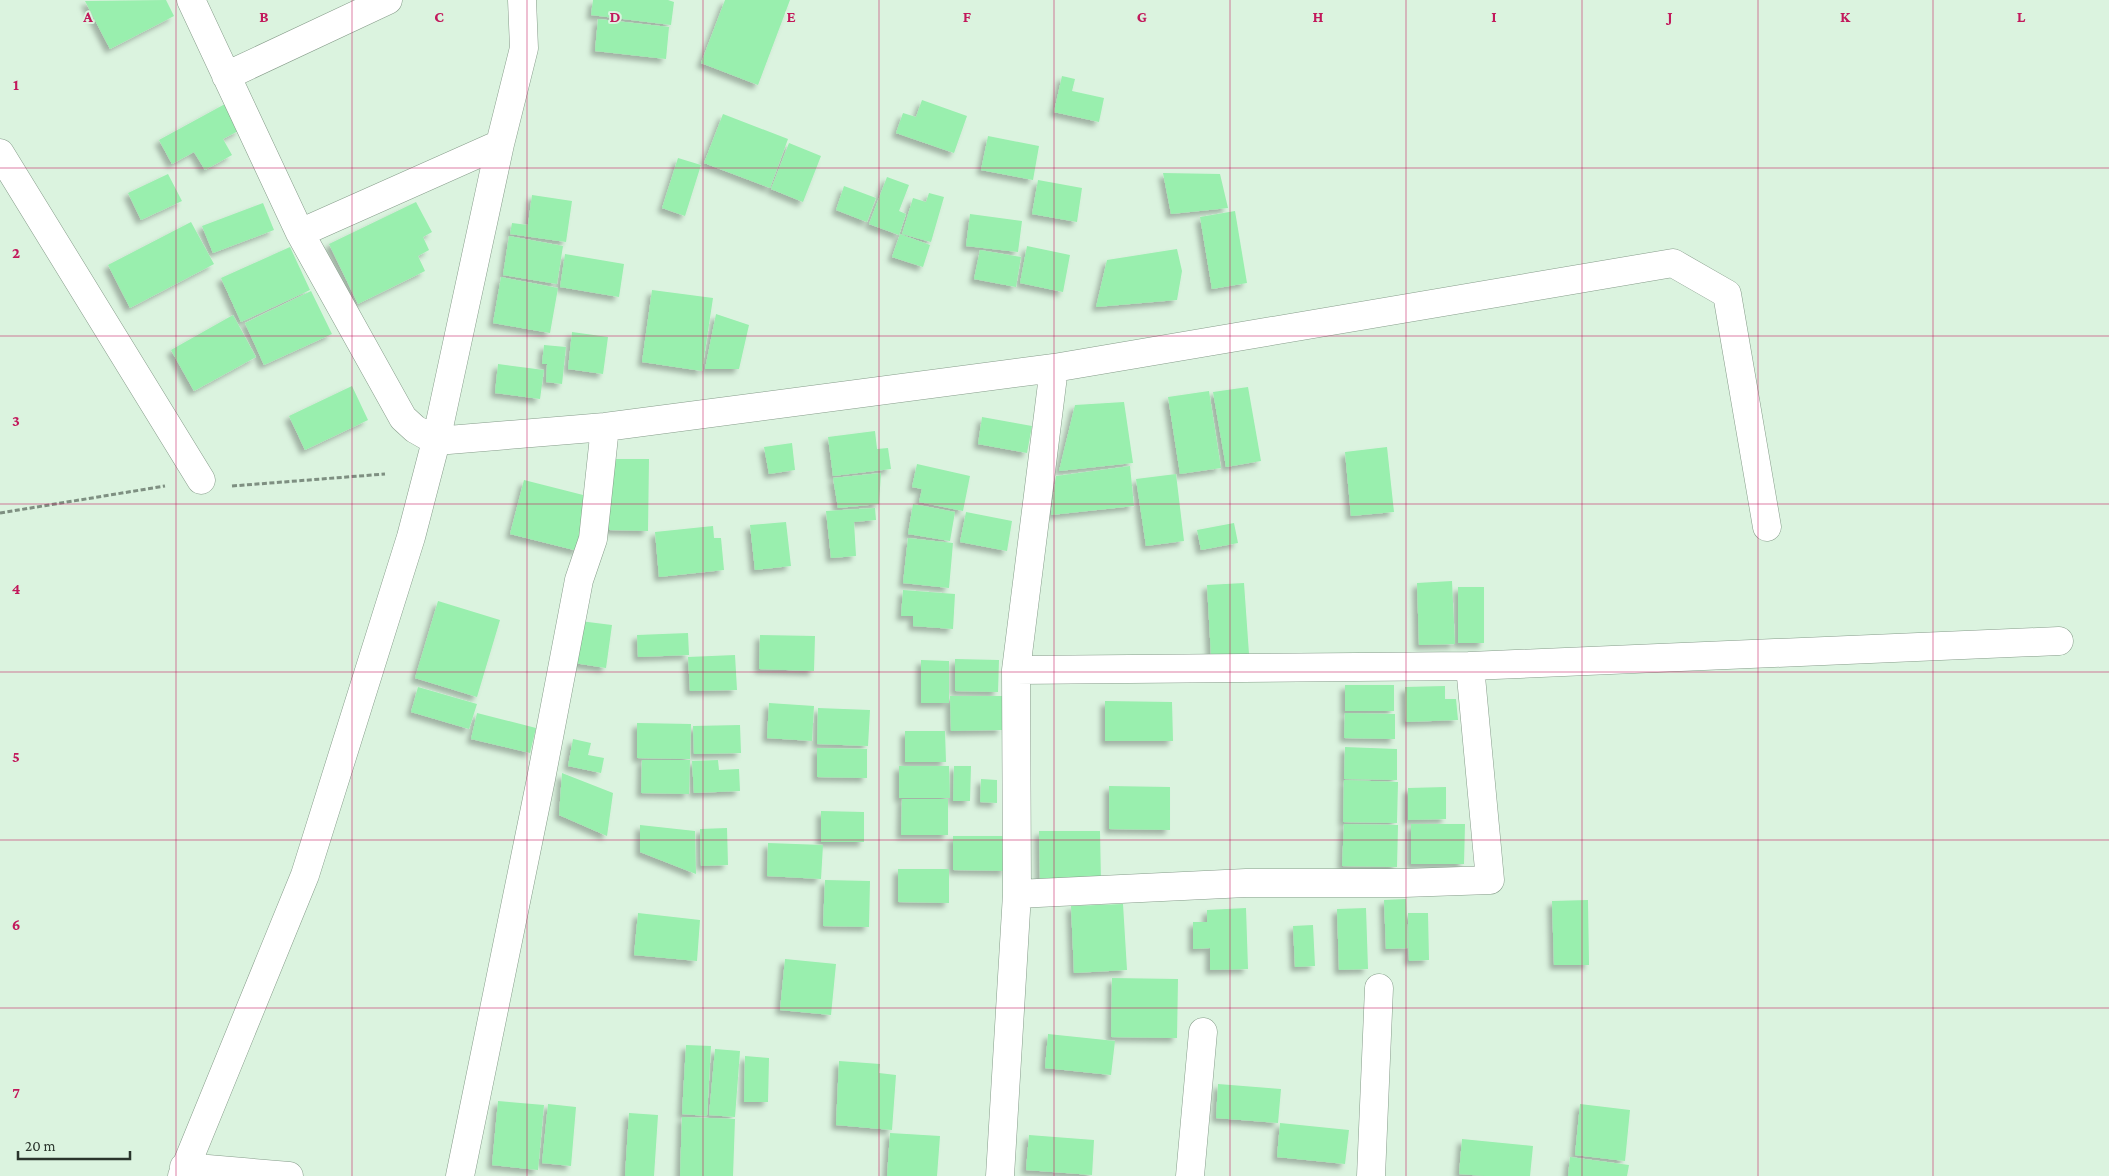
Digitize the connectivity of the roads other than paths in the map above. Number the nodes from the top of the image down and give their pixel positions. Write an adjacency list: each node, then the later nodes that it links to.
1 (191, 0): 4 (street)
2 (388, 0): 4 (street)
3 (522, 0): 5 (street)
4 (226, 76): 7 (street)
5 (500, 144): 7 (street); 10 (street)
6 (0, 152): 11 (street)
7 (300, 234): 10 (street)
8 (1054, 368): 9 (street); 12 (street); 15 (street)
9 (605, 427): 10 (street); 21 (street)
10 (436, 441): 19 (street)
11 (201, 480)
12 (1767, 527)
13 (2059, 641): 14 (street)
14 (1470, 666): 15 (street); 16 (street)
15 (1016, 670): 16 (street)
16 (1018, 894): 22 (street)
17 (1379, 988): 24 (street)
18 (1203, 1032): 23 (street)
19 (183, 1171): 20 (street)
20 (289, 1176)
21 (460, 1176)
22 (1000, 1176)
23 (1190, 1176)
24 (1372, 1176)

